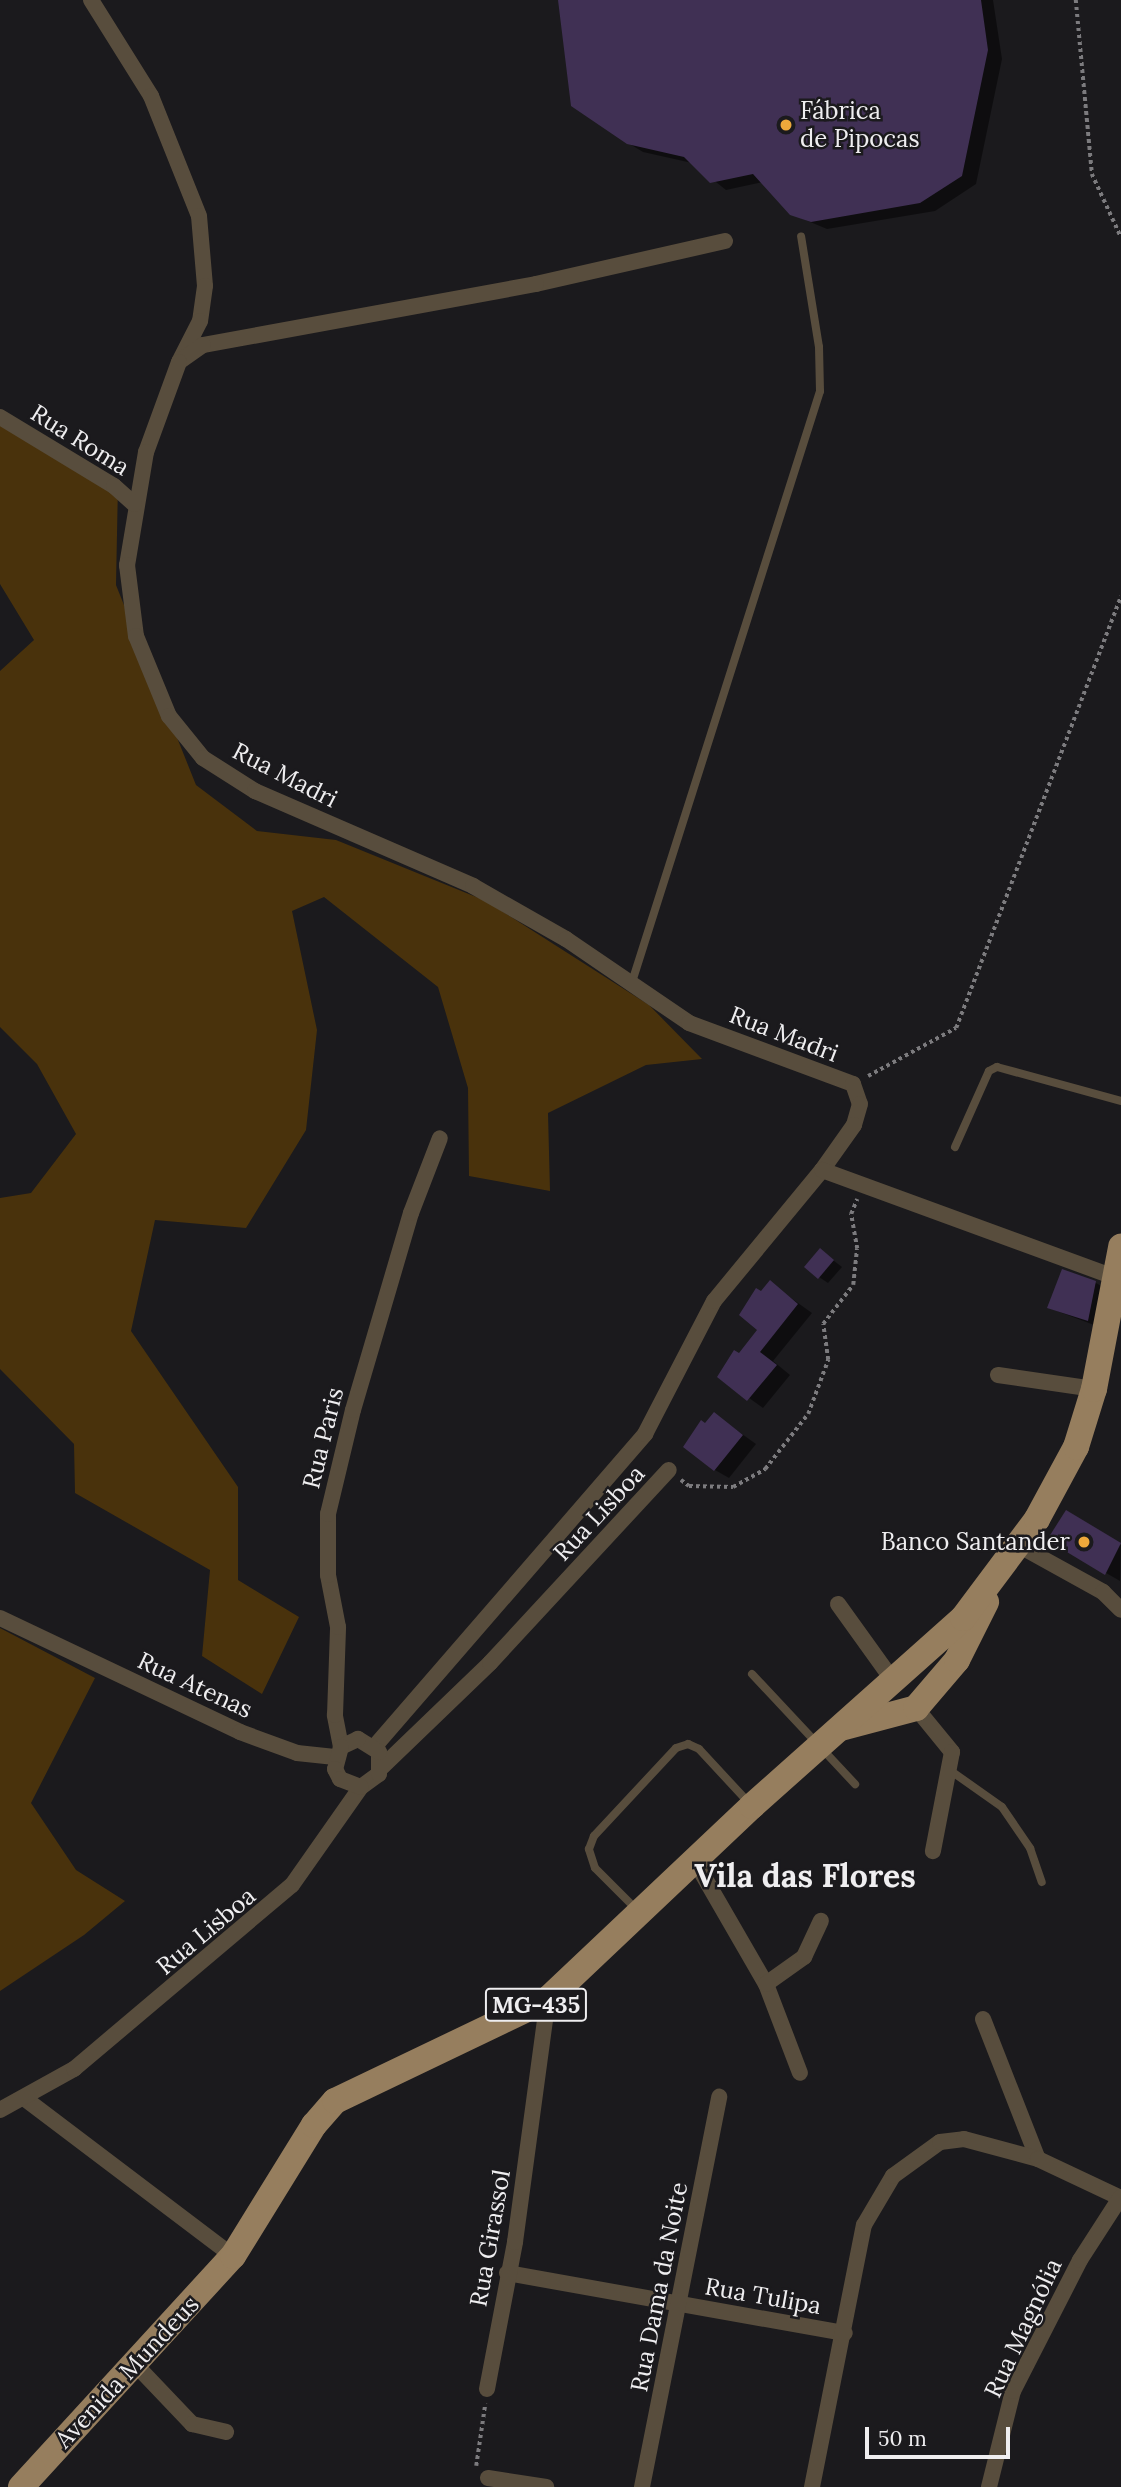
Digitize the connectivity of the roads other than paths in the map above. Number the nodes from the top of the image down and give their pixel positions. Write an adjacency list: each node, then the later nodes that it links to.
1 (91, 0): 4 (street, Rua Madri)
2 (801, 236): 7 (lane)
3 (725, 242): 4 (street)
4 (178, 362): 6 (street, Rua Madri)
5 (0, 417): 6 (street, Rua Roma)
6 (134, 504): 7 (street, Rua Madri)
7 (632, 982): 11 (street, Rua Madri)
8 (1121, 1101): 10 (lane)
9 (440, 1138): 27 (street, Rua Paris)
10 (955, 1147)
11 (822, 1170): 13 (street); 26 (street, Rua Lisboa)
12 (1121, 1247): 13 (main road, MG-435)
13 (1117, 1278): 15 (main road, MG-435)
14 (998, 1375): 15 (street)
15 (1094, 1389): 17 (main road, MG-435)
16 (668, 1470): 28 (street, Rua Lisboa)
17 (1018, 1545): 18 (main road, MG-435); 20 (street)
18 (995, 1579): 23 (main road, MG-435); 24 (main road)
19 (838, 1604): 23 (street)
20 (1121, 1610)
21 (0, 1618): 27 (street, Rua Atenas)
22 (752, 1675): 25 (lane)
23 (894, 1682): 25 (main road, MG-435)
24 (916, 1708): 25 (main road); 29 (street)
25 (826, 1737): 30 (lane); 32 (main road, MG-435)
26 (375, 1746): 27 (street); 28 (street)
27 (338, 1752): 31 (street)
28 (382, 1767): 31 (street, Rua Lisboa)
29 (951, 1771): 33 (street); 35 (lane)
30 (855, 1784)
31 (360, 1787): 43 (street, Rua Lisboa)
32 (752, 1806): 34 (main road, MG-435); 36 (lane)
33 (933, 1851)
34 (696, 1863): 36 (main road, MG-435); 38 (street)
35 (1042, 1882)
36 (642, 1914): 39 (main road, MG-435)
37 (821, 1921): 38 (street)
38 (766, 1983): 41 (street)
39 (548, 1999): 47 (main road, MG-435); 48 (street, Rua Girassol)
40 (983, 2018): 45 (street)
41 (800, 2073)
42 (719, 2097): 49 (street, Rua Dama da Noite)
43 (24, 2098): 44 (street, Rua Lisboa); 47 (street)
44 (0, 2110)
45 (1038, 2159): 46 (street); 50 (street)
46 (1120, 2198): 59 (street, Rua Magnólia)
47 (233, 2256): 51 (main road, Avenida Mundeus / MG-435)
48 (508, 2273): 49 (street, Rua Tulipa); 52 (street, Rua Girassol)
49 (679, 2305): 50 (street, Rua Tulipa); 57 (street, Rua Dama da Noite)
50 (845, 2333): 58 (street)
51 (133, 2362): 53 (street); 55 (main road, Avenida Mundeus / MG-435)
52 (488, 2389)
53 (226, 2432)
54 (488, 2478): 56 (street)
55 (21, 2487)
56 (546, 2487)
57 (642, 2487)
58 (812, 2487)
59 (989, 2487)

